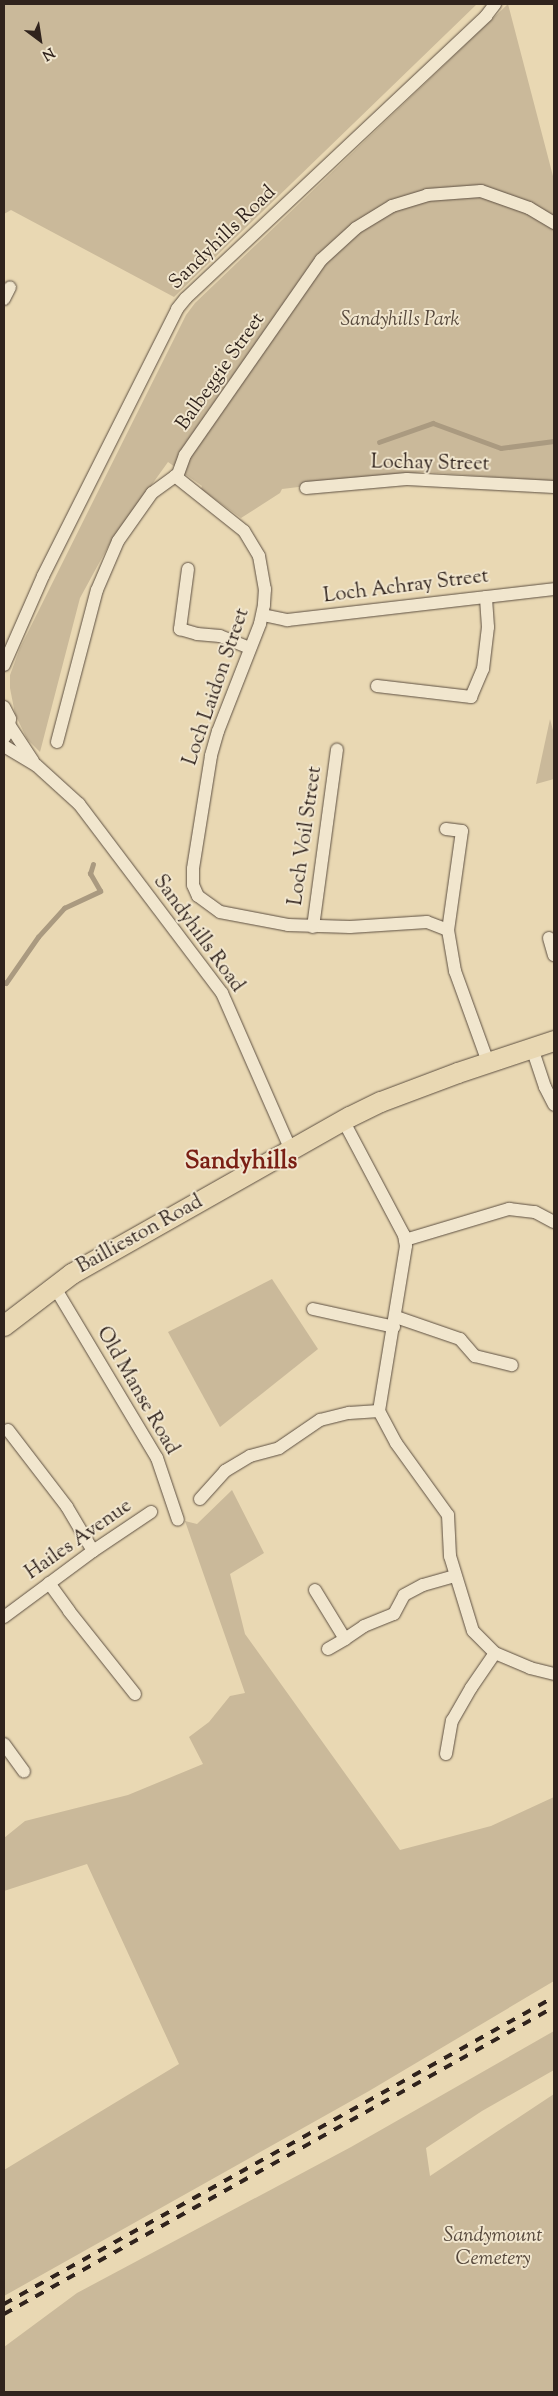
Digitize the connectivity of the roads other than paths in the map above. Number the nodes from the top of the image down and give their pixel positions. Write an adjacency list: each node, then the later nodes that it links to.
1 (495, 4): 13 (street, Sandyhills Road)
2 (554, 223): 5 (street, Balbeggie Street)
3 (10, 286): 4 (street)
4 (4, 299)
5 (175, 476): 11 (street, Loch Laidon Street); 18 (street, Balbeggie Street)
6 (554, 487): 7 (street, Lochay Street)
7 (306, 488)
8 (188, 569): 12 (street)
9 (554, 589): 10 (street, Loch Achray Street)
10 (486, 597): 11 (street, Loch Achray Street); 14 (street)
11 (263, 615): 12 (street, Loch Laidon Street)
12 (250, 648): 23 (street, Loch Laidon Street)
13 (4, 665)
14 (377, 686)
15 (4, 706): 16 (street, Sandyhills Road)
16 (10, 726): 17 (street); 21 (street, Sandyhills Road)
17 (4, 738)
18 (57, 742)
19 (4, 746): 21 (street, Sandyhills Road)
20 (337, 750): 23 (street, Loch Voil Street)
21 (36, 765): 30 (street, Sandyhills Road)
22 (446, 829): 24 (street)
23 (313, 927): 24 (street, Loch Laidon Street)
24 (448, 930): 27 (street)
25 (554, 1042): 26 (main road, Baillieston Road)
26 (532, 1048): 27 (main road, Baillieston Road); 28 (street)
27 (495, 1060): 29 (main road, Baillieston Road)
28 (554, 1105)
29 (343, 1120): 30 (main road, Baillieston Road); 32 (street)
30 (292, 1150): 33 (main road, Baillieston Road)
31 (554, 1222): 32 (street)
32 (405, 1240): 35 (street)
33 (54, 1286): 36 (main road, Baillieston Road); 42 (street, Old Manse Road)
34 (312, 1309): 35 (street)
35 (395, 1322): 37 (street); 38 (street)
36 (4, 1326)
37 (512, 1365)
38 (379, 1411): 40 (street); 44 (street)
39 (8, 1430): 43 (street)
40 (200, 1499)
41 (151, 1512): 43 (street, Hailes Avenue)
42 (178, 1520)
43 (93, 1551): 45 (street, Hailes Avenue)
44 (455, 1576): 48 (street); 50 (street)
45 (49, 1583): 47 (street, Hailes Avenue); 52 (street)
46 (314, 1590): 48 (street)
47 (4, 1617)
48 (345, 1639): 49 (street)
49 (328, 1649)
50 (495, 1653): 51 (street); 54 (street)
51 (554, 1674)
52 (135, 1694)
53 (4, 1744): 55 (street)
54 (446, 1754)
55 (24, 1772)

